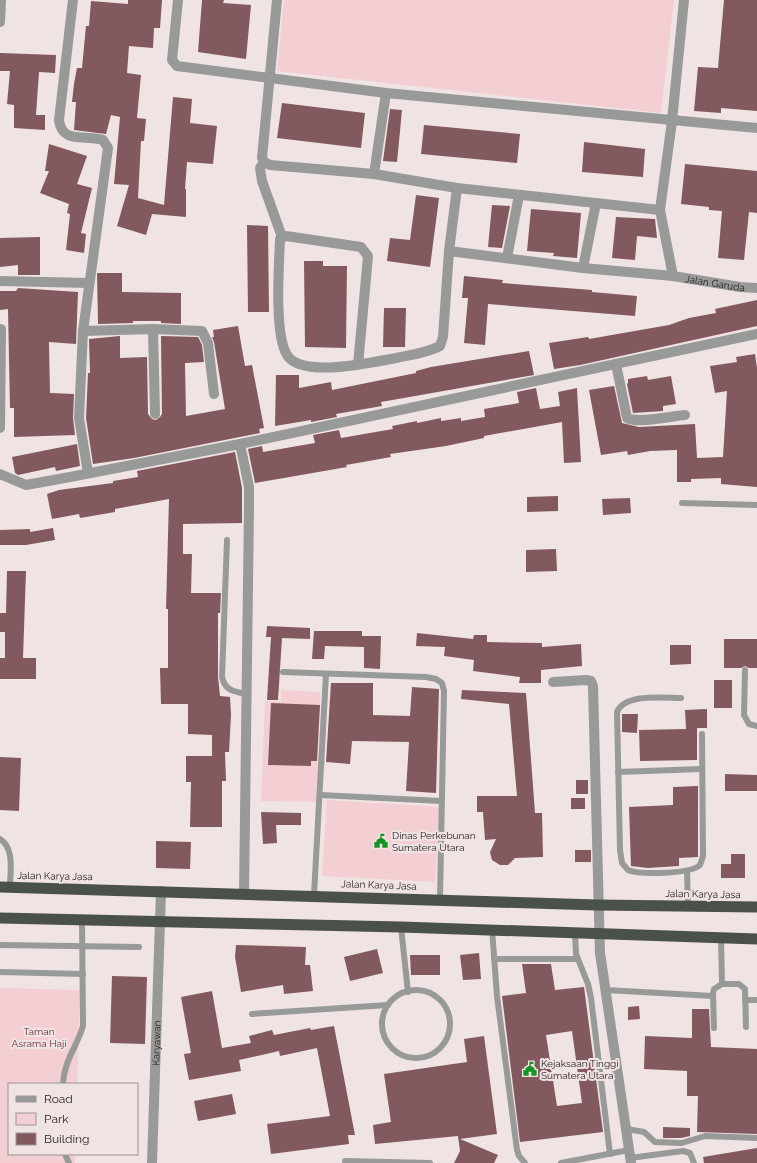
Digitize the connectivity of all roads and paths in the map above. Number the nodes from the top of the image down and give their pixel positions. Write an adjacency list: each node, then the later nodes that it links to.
1 (1, 0): 6 (street)
2 (73, 0): 23 (street)
3 (178, 0): 7 (street)
4 (277, 0): 7 (street)
5 (684, 0): 9 (street)
6 (0, 22)
7 (270, 78): 8 (street); 11 (street)
8 (386, 93): 9 (street); 12 (street)
9 (672, 121): 10 (street); 16 (street)
10 (757, 128)
11 (264, 162): 12 (street); 17 (street)
12 (374, 174): 13 (street)
13 (457, 188): 14 (street); 18 (street)
14 (519, 195): 15 (street); 19 (street)
15 (596, 203): 16 (street); 20 (street)
16 (660, 210): 21 (street)
17 (282, 237): 30 (street); 30 (street)
18 (449, 251): 19 (street, Jalan Garuda); 30 (street)
19 (507, 258): 20 (street, Jalan Garuda)
20 (583, 268): 21 (street, Jalan Garuda)
21 (673, 276): 24 (street, Jalan Garuda)
22 (0, 281): 23 (street)
23 (88, 283): 27 (street)
24 (757, 288)
25 (1, 330): 34 (street)
26 (153, 330): 27 (street); 31 (street); 32 (street)
27 (82, 331): 36 (street)
28 (757, 334): 29 (street)
29 (616, 364): 33 (street); 35 (street)
30 (358, 365)
31 (214, 394)
32 (155, 414)
33 (685, 414)
34 (0, 428)
35 (240, 444): 36 (street); 45 (street)
36 (88, 473): 37 (street)
37 (0, 474)
38 (682, 503): 39 (lane)
39 (757, 505)
40 (227, 540): 45 (lane)
41 (745, 670): 47 (lane)
42 (283, 672): 43 (lane)
43 (326, 674): 51 (lane); 52 (lane)
44 (553, 682): 60 (street)
45 (247, 694): 57 (street)
46 (681, 698): 50 (lane)
47 (757, 726)
48 (702, 734): 49 (lane)
49 (702, 769): 50 (lane); 54 (lane)
50 (618, 772): 54 (lane)
51 (320, 795): 52 (lane); 58 (lane)
52 (441, 801): 59 (lane)
53 (0, 839): 55 (lane)
54 (687, 871): 61 (lane)
55 (5, 887): 56 (highway, Jalan Karya Jasa)
56 (161, 891): 57 (highway, Jalan Karya Jasa); 65 (street, Karyawan)
57 (244, 894): 58 (highway, Jalan Karya Jasa)
58 (314, 895): 59 (highway, Jalan Karya Jasa)
59 (440, 899): 60 (highway, Jalan Karya Jasa)
60 (598, 904): 61 (highway, Jalan Karya Jasa); 69 (street)
61 (688, 906): 62 (highway, Jalan Karya Jasa)
62 (757, 907)
63 (0, 918): 64 (highway)
64 (82, 921): 65 (highway); 73 (lane)
65 (160, 923): 66 (highway); 95 (street, Karyawan)
66 (400, 927): 67 (highway); 81 (lane)
67 (492, 929): 68 (highway); 76 (lane)
68 (575, 932): 69 (highway); 75 (lane)
69 (599, 933): 70 (highway); 80 (street)
70 (721, 937): 71 (highway); 79 (lane)
71 (757, 938)
72 (0, 945): 73 (lane)
73 (82, 946): 74 (lane); 78 (lane)
74 (139, 947)
75 (578, 958): 76 (lane); 92 (lane)
76 (494, 959): 97 (lane)
77 (0, 972): 78 (lane)
78 (82, 974): 89 (lane)
79 (722, 984): 82 (lane); 83 (lane)
80 (606, 990): 82 (lane); 90 (street)
81 (408, 992): 85 (lane); 85 (lane)
82 (713, 996): 88 (lane)
83 (745, 1000): 84 (lane); 87 (lane)
84 (757, 1000)
85 (388, 1005): 86 (lane)
86 (252, 1014)
87 (746, 1027)
88 (714, 1028)
89 (63, 1083)
90 (627, 1129): 91 (lane); 93 (street)
91 (757, 1138)
92 (610, 1154): 93 (lane); 98 (lane)
93 (630, 1157): 99 (lane)
94 (345, 1162): 96 (lane)
95 (152, 1163)
96 (430, 1163)
97 (525, 1163)
98 (561, 1163)
99 (694, 1163)

